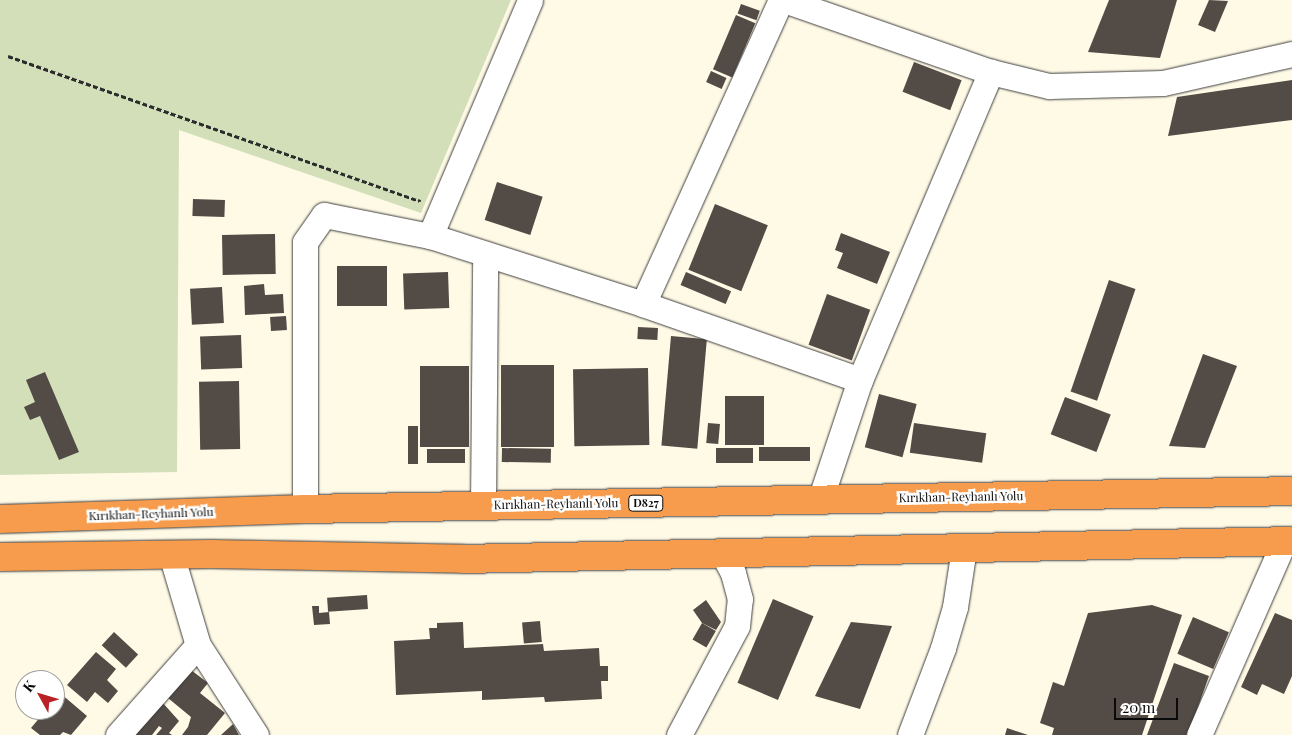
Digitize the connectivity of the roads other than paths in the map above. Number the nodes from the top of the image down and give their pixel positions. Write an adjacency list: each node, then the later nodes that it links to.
1 (530, 0): 5 (street)
2 (782, 0): 4 (street); 7 (street)
3 (1292, 54): 4 (street)
4 (991, 72): 8 (street)
5 (430, 236): 6 (street); 12 (street)
6 (486, 254): 7 (street); 11 (street)
7 (643, 304): 8 (street)
8 (860, 380): 10 (street)
9 (1292, 491): 10 (highway, Kırıkhan-Reyhanlı Yolu / D827)
10 (820, 500): 11 (highway, Kırıkhan-Reyhanlı Yolu / D827)
11 (483, 506): 12 (highway, Kırıkhan-Reyhanlı Yolu / D827)
12 (305, 509): 13 (highway, Kırıkhan-Reyhanlı Yolu / D827)
13 (0, 519)
14 (1288, 541): 15 (highway); 24 (street)
15 (964, 548): 17 (highway); 23 (street)
16 (171, 554): 17 (highway); 18 (highway); 19 (street)
17 (723, 554): 22 (street)
18 (0, 557)
19 (198, 645): 20 (street); 21 (street)
20 (118, 735)
21 (256, 735)
22 (679, 735)
23 (910, 735)
24 (1199, 735)

